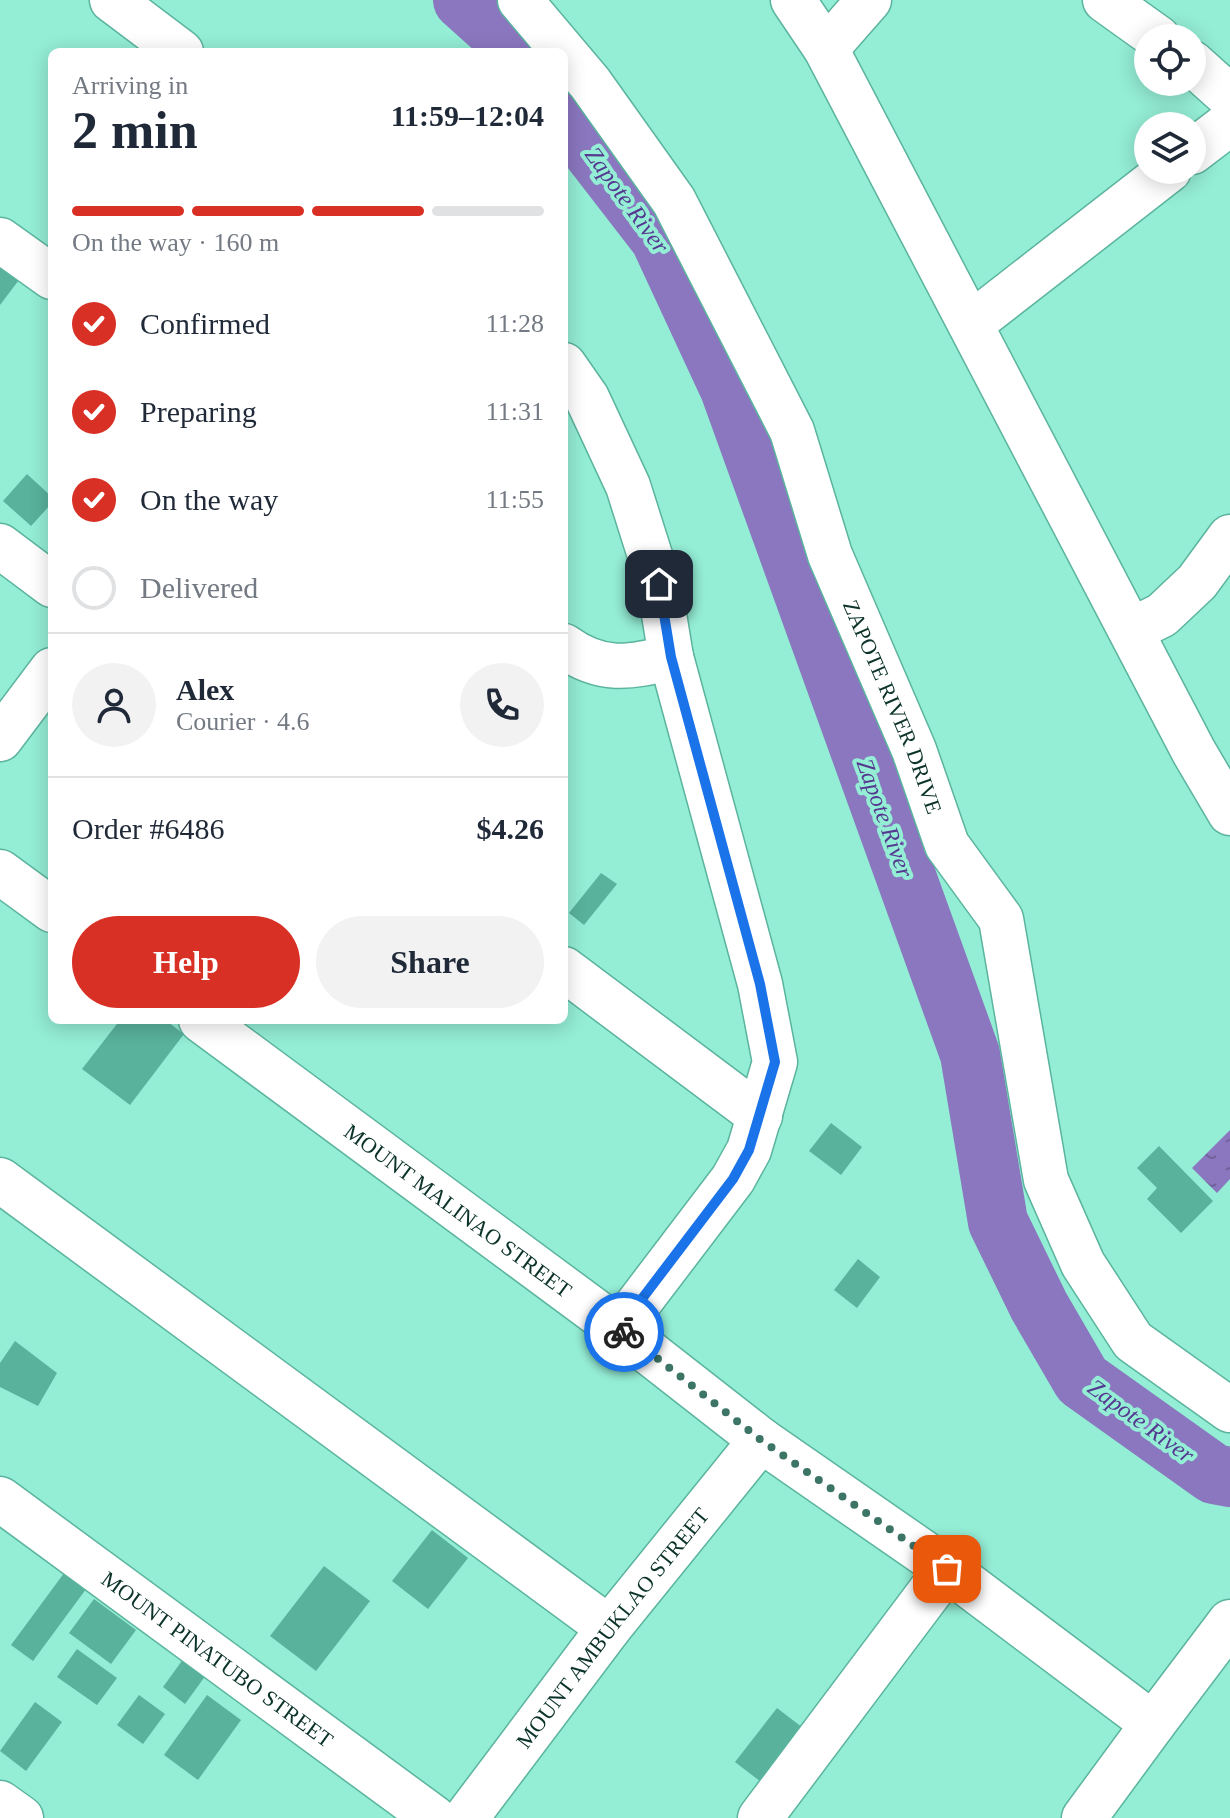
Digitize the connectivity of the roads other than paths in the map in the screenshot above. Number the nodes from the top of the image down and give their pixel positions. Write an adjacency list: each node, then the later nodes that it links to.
1 (112, 0): 7 (street)
2 (520, 0): 8 (street, ZAPOTE RIVER DRIVE)
3 (793, 0): 9 (street)
4 (869, 0): 9 (street)
5 (1105, 0): 6 (street)
6 (1138, 24)
7 (176, 48)
8 (560, 48)
9 (826, 49): 18 (street)
10 (568, 57): 36 (street, ZAPOTE RIVER DRIVE)
11 (1206, 76): 12 (street)
12 (1230, 97)
13 (1230, 123): 14 (street)
14 (1206, 141)
15 (1151, 184): 18 (street)
16 (0, 240): 17 (street)
17 (48, 274)
18 (971, 324): 23 (street)
19 (568, 371): 25 (street)
20 (1230, 537): 23 (street)
21 (0, 546): 22 (street)
22 (48, 582)
23 (1132, 630): 28 (street)
24 (568, 649): 25 (street)
25 (671, 657): 33 (street)
26 (48, 675): 27 (street)
27 (0, 739)
28 (1230, 813)
29 (0, 872): 30 (street)
30 (48, 907)
31 (568, 972): 33 (street)
32 (206, 1024): 35 (street, MOUNT MALINAO STREET)
33 (760, 1116): 35 (street)
34 (0, 1180): 41 (street)
35 (619, 1329): 37 (street, MOUNT MALINAO STREET)
36 (1230, 1410)
37 (761, 1440): 39 (street, MOUNT MALINAO STREET); 41 (street, MOUNT AMBUKLAO STREET)
38 (0, 1499): 45 (street, MOUNT PINATUBO STREET)
39 (947, 1569): 42 (street, MOUNT MALINAO STREET); 47 (street)
40 (1230, 1622): 42 (street)
41 (609, 1628): 46 (street, MOUNT AMBUKLAO STREET)
42 (1153, 1724): 48 (street)
43 (0, 1803): 44 (street)
44 (21, 1818)
45 (434, 1818)
46 (466, 1818)
47 (760, 1818)
48 (1084, 1818)

